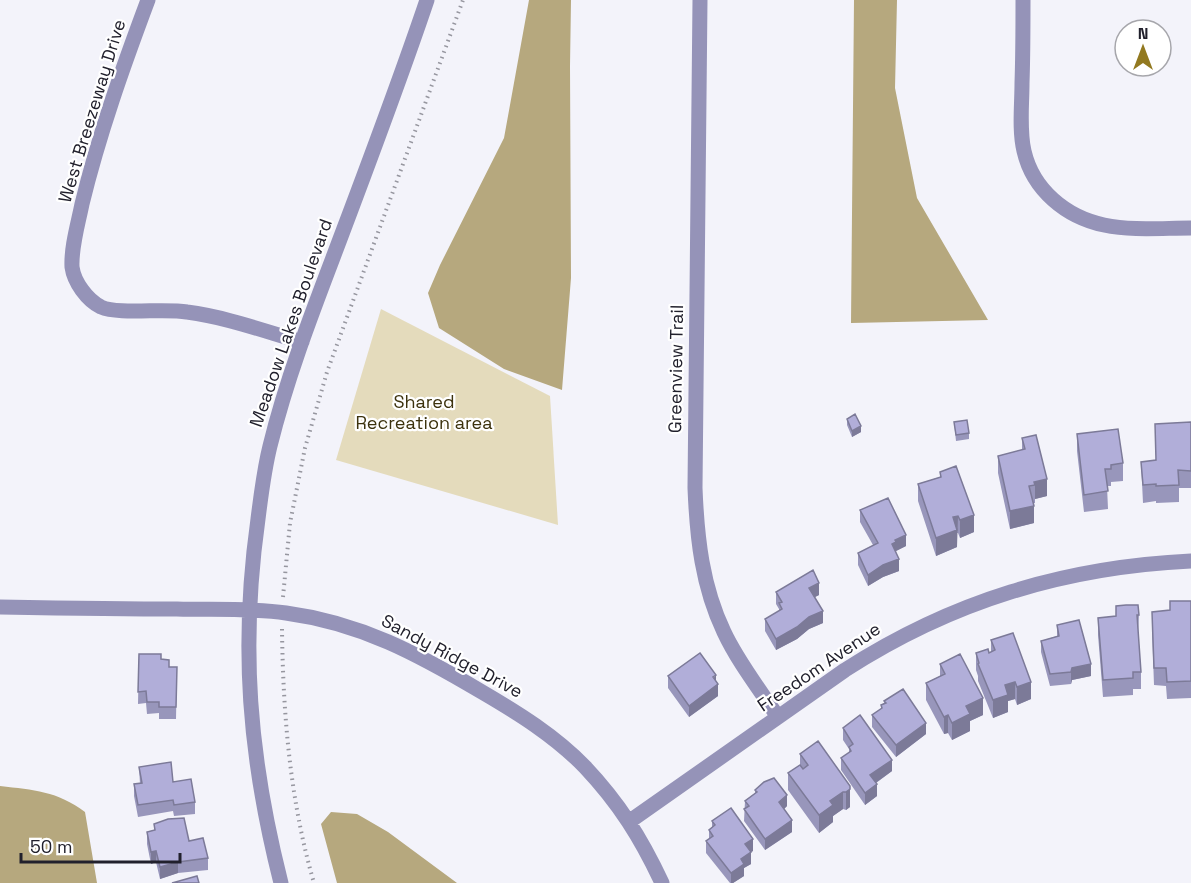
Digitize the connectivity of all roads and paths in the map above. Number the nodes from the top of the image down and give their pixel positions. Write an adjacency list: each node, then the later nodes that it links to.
1 (148, 0): 7 (street, West Breezeway Drive)
2 (427, 0): 7 (street, Meadow Lakes Boulevard)
3 (463, 0): 11 (path)
4 (700, 0): 12 (street, Greenview Trail)
5 (1023, 0): 6 (street)
6 (1191, 228)
7 (302, 342): 10 (street, Meadow Lakes Boulevard)
8 (1191, 561): 12 (street, Freedom Avenue)
9 (0, 608): 10 (street, Sandy Ridge Drive)
10 (249, 610): 11 (street, Sandy Ridge Drive); 14 (street, Meadow Lakes Boulevard)
11 (281, 612): 13 (street, Sandy Ridge Drive); 15 (path)
12 (778, 717): 13 (street, Freedom Avenue)
13 (630, 821): 16 (street, Sandy Ridge Drive)
14 (281, 883)
15 (314, 883)
16 (662, 883)

